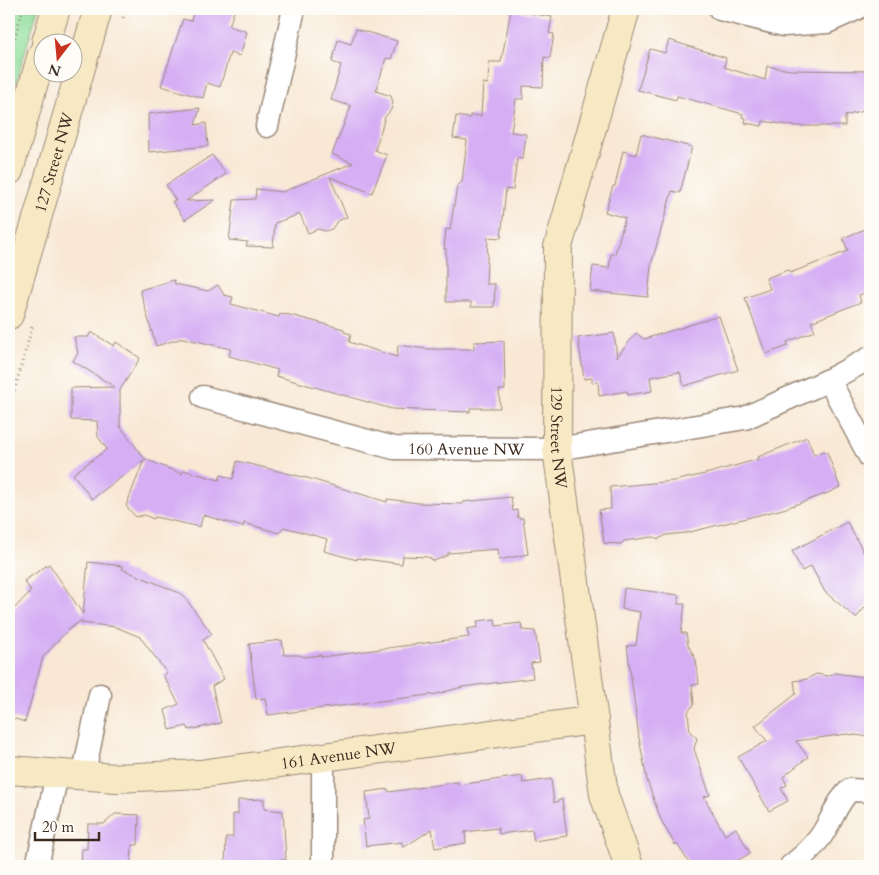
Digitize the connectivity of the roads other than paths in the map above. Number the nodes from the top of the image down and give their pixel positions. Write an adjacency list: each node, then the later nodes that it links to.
1 (56, 9): 7 (street)
2 (98, 9): 11 (street, 127 Street NW)
3 (294, 9): 9 (street)
4 (626, 9): 15 (street, 129 Street NW)
5 (720, 9): 6 (street)
6 (856, 9)
7 (49, 32)
8 (34, 82): 10 (street)
9 (268, 126)
10 (9, 171)
11 (9, 315)
12 (870, 358): 13 (street, 160 Avenue NW)
13 (830, 380): 15 (street, 160 Avenue NW); 16 (street)
14 (203, 397): 15 (street, 160 Avenue NW)
15 (557, 449): 18 (street, 129 Street NW)
16 (870, 457)
17 (100, 695): 21 (street)
18 (594, 720): 19 (street, 161 Avenue NW); 25 (street, 129 Street NW)
19 (323, 758): 21 (street, 161 Avenue NW); 24 (street)
20 (9, 770): 21 (street, 161 Avenue NW)
21 (70, 776): 23 (street)
22 (860, 790): 26 (street)
23 (37, 866)
24 (323, 866)
25 (630, 866)
26 (791, 866)

